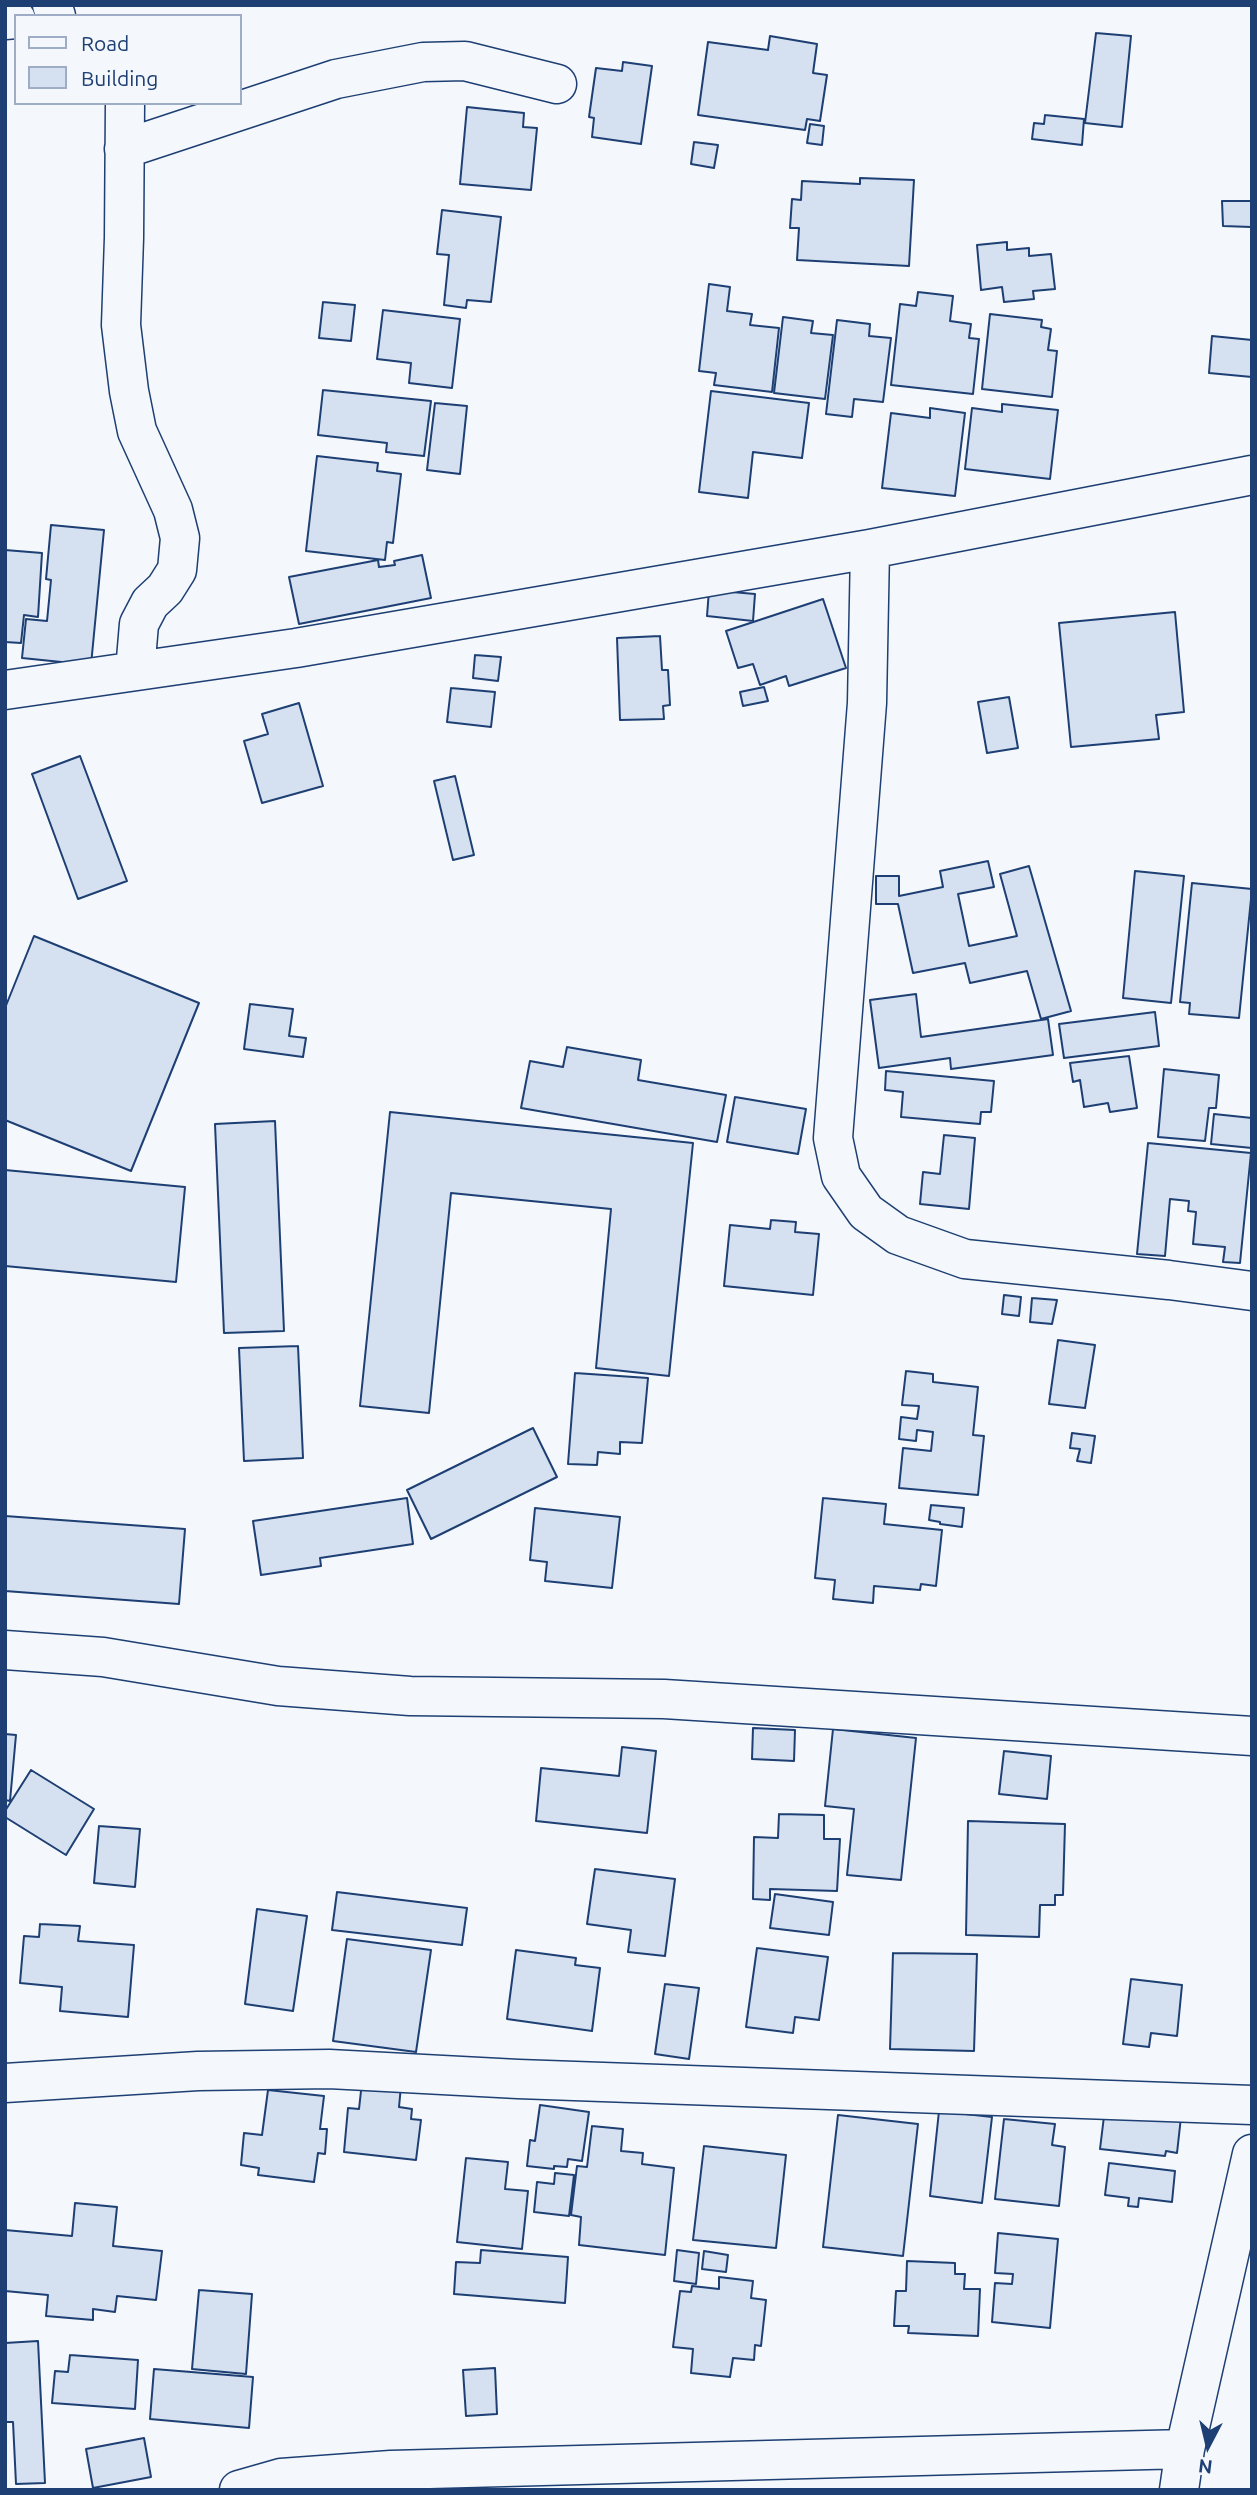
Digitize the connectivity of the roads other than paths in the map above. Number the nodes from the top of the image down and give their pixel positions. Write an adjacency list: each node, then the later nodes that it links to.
1 (557, 84): 3 (street)
2 (125, 105): 3 (street)
3 (124, 149): 6 (street)
4 (1252, 475): 5 (street)
5 (870, 549): 6 (street); 8 (street)
6 (135, 671): 7 (street)
7 (5, 690)
8 (1252, 1291)
9 (5, 1650): 10 (street)
10 (1252, 1736)
11 (5, 2082): 12 (street)
12 (1252, 2105)
13 (1252, 2154): 14 (street)
14 (1185, 2449): 15 (street); 16 (street)
15 (239, 2490)
16 (1179, 2490)

